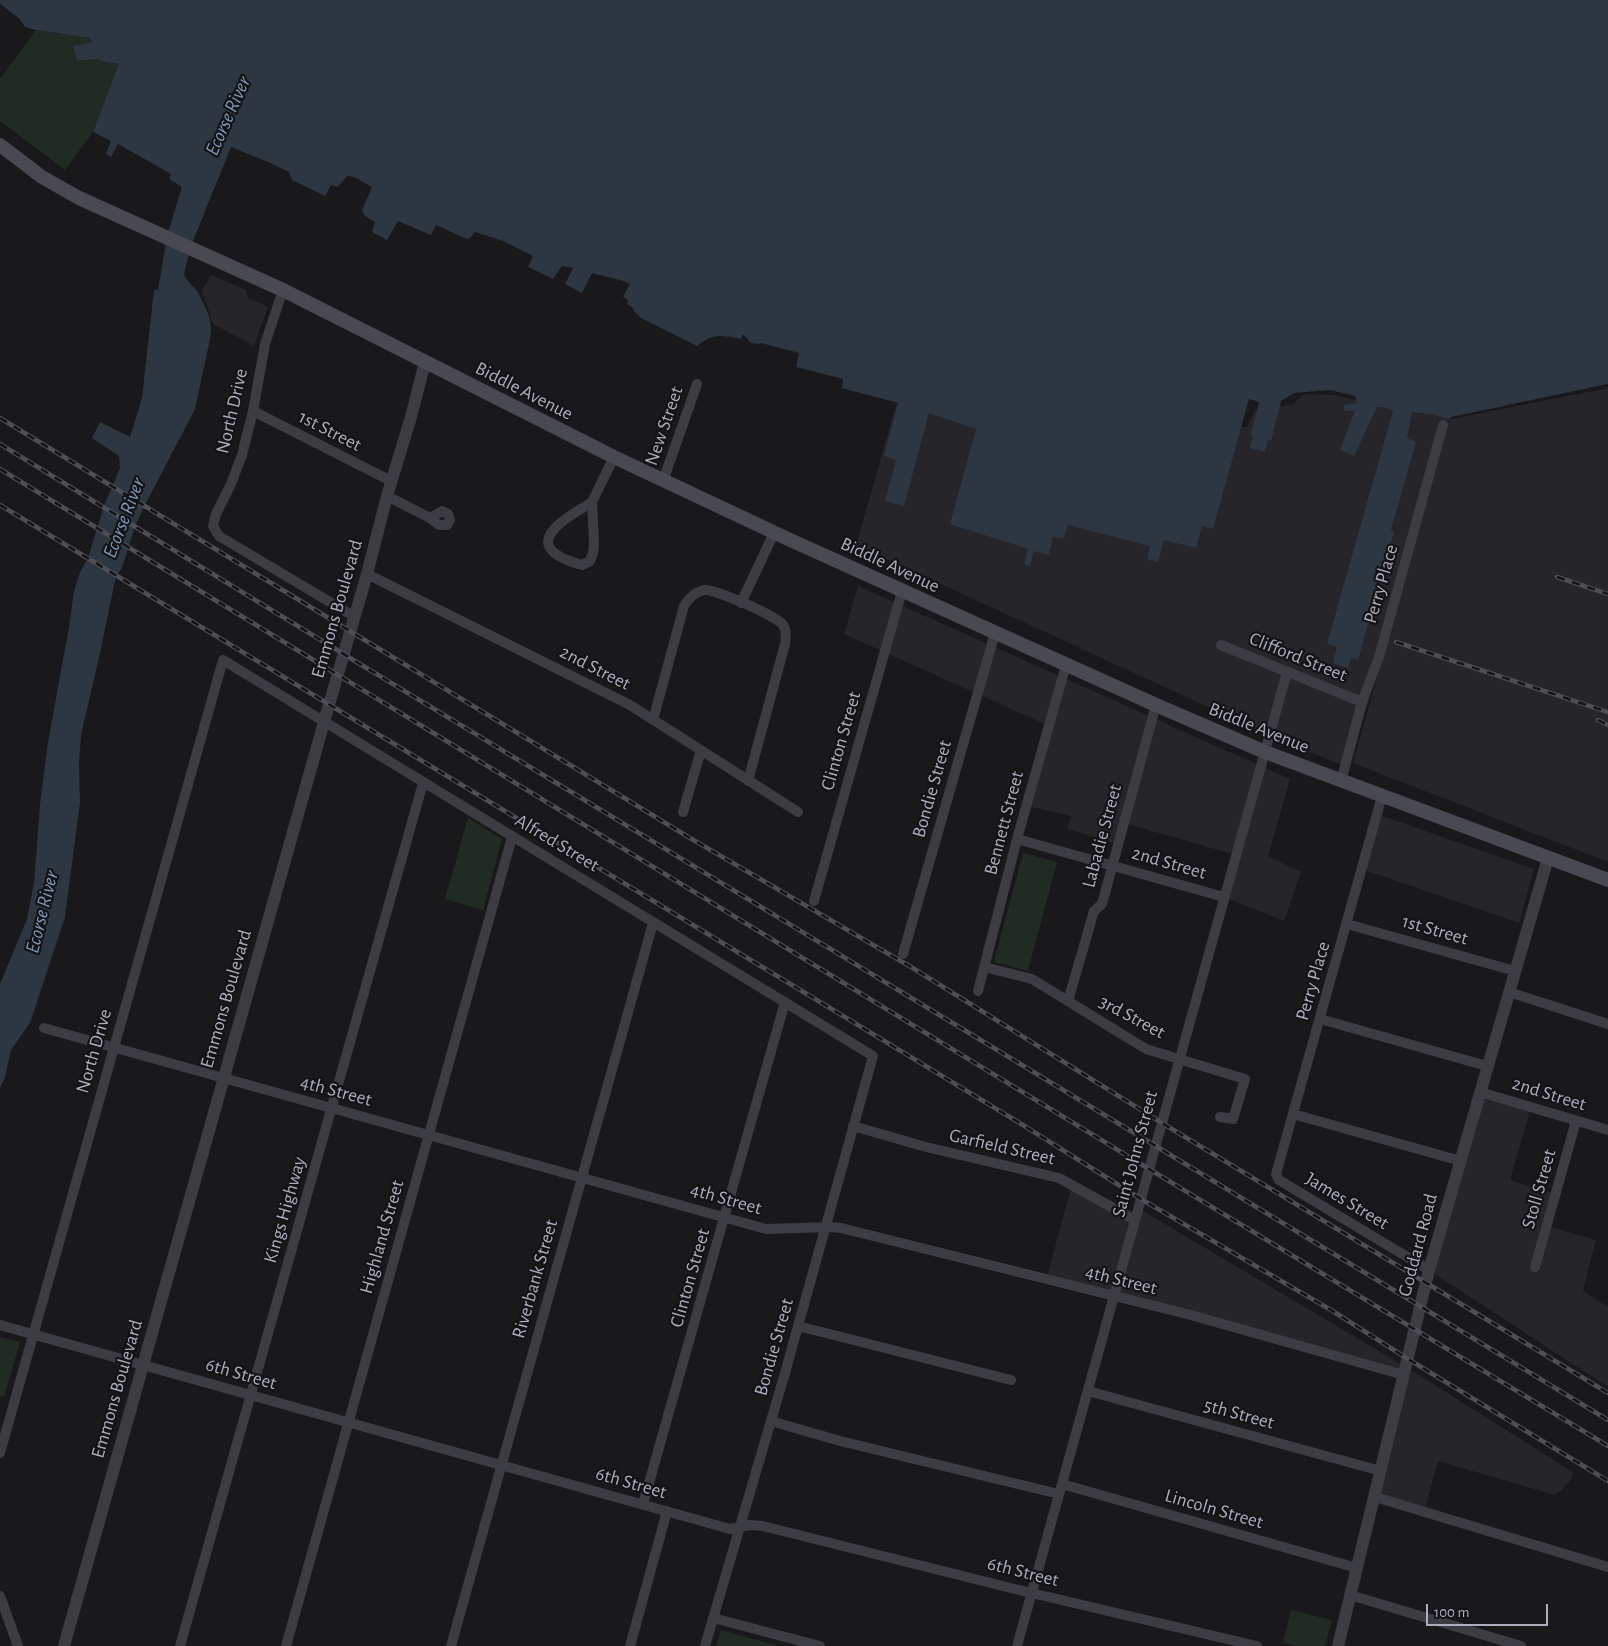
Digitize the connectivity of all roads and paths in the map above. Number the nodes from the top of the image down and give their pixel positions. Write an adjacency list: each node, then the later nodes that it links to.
1 (0, 145): 2 (main road, Biddle Avenue)
2 (283, 290): 3 (main road, Biddle Avenue); 5 (street, North Drive)
3 (425, 362): 7 (main road, Biddle Avenue); 8 (street, Emmons Boulevard)
4 (697, 384): 9 (street, New Street)
5 (253, 411): 8 (street, 1st Street); 17 (street, North Drive)
6 (1443, 425): 23 (street, Perry Place)
7 (614, 457): 9 (main road, Biddle Avenue); 11 (street)
8 (391, 481): 10 (street, Emmons Boulevard)
9 (663, 481): 13 (main road, Biddle Avenue)
10 (387, 496): 12 (street); 14 (street, Emmons Boulevard)
11 (592, 502): 11 (street)
12 (430, 518)
13 (774, 533): 15 (main road, Biddle Avenue); 16 (street)
14 (367, 574): 17 (street, Emmons Boulevard); 25 (street, 2nd Street)
15 (902, 591): 18 (main road, Biddle Avenue); 41 (street, Clinton Street)
16 (741, 602): 25 (street); 29 (street)
17 (355, 617): 26 (street, Emmons Boulevard)
18 (995, 633): 21 (main road, Biddle Avenue); 44 (street, Bondie Street)
19 (1221, 645): 22 (street, Clifford Street)
20 (223, 660): 26 (street, Alfred Street); 54 (street, North Drive)
21 (1066, 665): 24 (main road, Biddle Avenue); 36 (street, Bennett Street)
22 (1287, 672): 23 (street, Clifford Street); 28 (street, Saint Johns Street)
23 (1362, 702): 30 (street, Perry Place)
24 (1156, 705): 28 (main road, Biddle Avenue); 38 (street, Labadie Street)
25 (653, 720): 27 (street, 2nd Street)
26 (324, 722): 31 (street, Alfred Street); 58 (street, Emmons Boulevard)
27 (701, 750): 29 (street, 2nd Street); 33 (street)
28 (1265, 752): 30 (main road, Biddle Avenue); 40 (street, Saint Johns Street)
29 (748, 781): 34 (street, 2nd Street)
30 (1342, 781): 32 (main road, Biddle Avenue)
31 (423, 783): 35 (street, Alfred Street); 60 (street, Kings Highway)
32 (1382, 796): 37 (main road, Biddle Avenue); 43 (street, Perry Place)
33 (683, 812)
34 (798, 812)
35 (512, 837): 42 (street, Alfred Street); 66 (street, Highland Street)
36 (1017, 839): 38 (street, 2nd Street); 45 (street, Bennett Street)
37 (1548, 858): 39 (main road, Biddle Avenue); 46 (street, Goddard Road)
38 (1112, 866): 40 (street, 2nd Street); 49 (street, Labadie Street)
39 (1608, 880)
40 (1224, 897): 56 (street, Saint Johns Street)
41 (814, 901)
42 (654, 922): 50 (street, Alfred Street); 69 (street, Riverbank Street)
43 (1346, 924): 46 (street, 1st Street); 51 (street, Perry Place)
44 (903, 954)
45 (984, 967): 47 (street, Bennett Street); 49 (street, 3rd Street)
46 (1515, 971): 48 (street, Goddard Road)
47 (978, 991)
48 (1509, 992): 52 (street); 57 (street, Goddard Road)
49 (1068, 1001): 56 (street, 3rd Street)
50 (785, 1002): 55 (street, Alfred Street); 70 (street, Clinton Street)
51 (1320, 1019): 57 (street); 61 (street, Perry Place)
52 (1608, 1024)
53 (44, 1028): 54 (street, 4th Street)
54 (113, 1048): 58 (street, 4th Street); 78 (street, North Drive)
55 (873, 1056): 64 (street, Bondie Street)
56 (1180, 1059): 62 (street, 3rd Street); 71 (street, Saint Johns Street)
57 (1488, 1066): 59 (street, Goddard Road)
58 (224, 1078): 60 (street, 4th Street); 79 (street, Emmons Boulevard)
59 (1480, 1092): 63 (street, 2nd Street); 67 (street, Goddard Road)
60 (332, 1108): 66 (street, 4th Street); 83 (street, Kings Highway)
61 (1293, 1114): 67 (street); 68 (street, Perry Place)
62 (1220, 1117)
63 (1576, 1121): 65 (street, 2nd Street); 73 (street, Stoll Street)
64 (853, 1126): 71 (street, Garfield Street); 72 (street, Bondie Street)
65 (1608, 1130)
66 (428, 1135): 69 (street, 4th Street); 85 (street, Highland Street)
67 (1461, 1161): 74 (street, Goddard Road)
68 (1276, 1174): 74 (street, James Street)
69 (582, 1178): 70 (street, 4th Street); 87 (street, Riverbank Street)
70 (725, 1217): 72 (street, 4th Street); 91 (street, Clinton Street)
71 (1135, 1220): 75 (street, Saint Johns Street)
72 (825, 1228): 75 (street, 4th Street); 77 (street, Bondie Street)
73 (1535, 1267)
74 (1429, 1270): 80 (street, Goddard Road)
75 (1114, 1296): 80 (street, 4th Street); 82 (street, Saint Johns Street)
76 (0, 1325): 78 (street, 6th Street)
77 (798, 1326): 81 (street); 84 (street, Bondie Street)
78 (32, 1334): 79 (street, 6th Street); 86 (street, North Drive)
79 (143, 1365): 83 (street, 6th Street); 101 (street, Emmons Boulevard)
80 (1404, 1375): 88 (street, Goddard Road)
81 (1011, 1380)
82 (1088, 1391): 88 (street, 5th Street); 89 (street, Saint Johns Street)
83 (250, 1395): 85 (street, 6th Street); 102 (street, Kings Highway)
84 (771, 1421): 89 (street, Lincoln Street); 93 (street, Bondie Street)
85 (347, 1422): 87 (street, 6th Street); 103 (street, Highland Street)
86 (0, 1453)
87 (501, 1464): 91 (street, 6th Street); 104 (street, Riverbank Street)
88 (1381, 1471): 90 (street, Goddard Road)
89 (1060, 1489): 95 (street, Lincoln Street); 96 (street, Saint Johns Street)
90 (1375, 1497): 94 (street); 95 (street, Goddard Road)
91 (643, 1504): 92 (street, 6th Street)
92 (667, 1511): 93 (street, 6th Street); 105 (street)
93 (739, 1528): 96 (street, 6th Street); 99 (street, Bondie Street)
94 (1608, 1567)
95 (1357, 1568): 97 (street, Goddard Road)
96 (1032, 1593): 108 (street, Saint Johns Street); 109 (street, 6th Street)
97 (1350, 1595): 110 (street, Goddard Road); 111 (street)
98 (0, 1596): 100 (street)
99 (713, 1618): 106 (street, Bondie Street); 107 (street)
100 (18, 1646)
101 (64, 1646)
102 (180, 1646)
103 (286, 1646)
104 (450, 1646)
105 (630, 1646)
106 (705, 1646)
107 (820, 1646)
108 (1017, 1646)
109 (1257, 1646)
110 (1338, 1646)
111 (1521, 1646)

